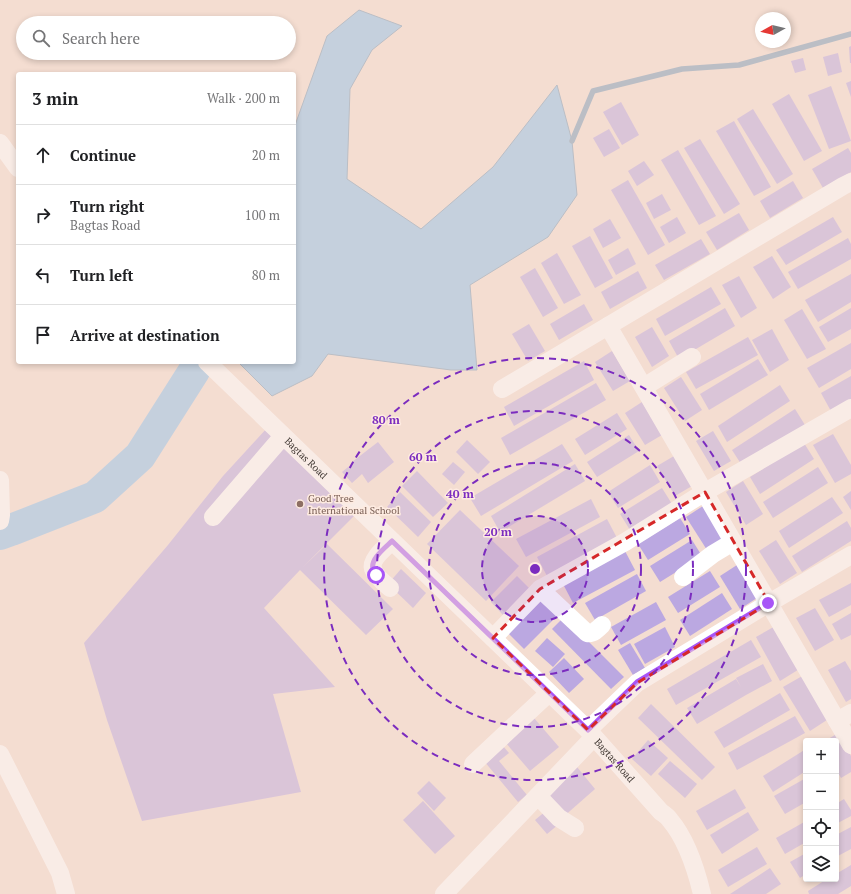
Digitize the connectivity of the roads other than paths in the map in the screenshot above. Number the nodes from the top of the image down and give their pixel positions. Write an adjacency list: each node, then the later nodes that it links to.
1 (0, 143): 2 (street)
2 (16, 165)
3 (851, 182): 4 (street)
4 (608, 326): 7 (street); 8 (street)
5 (692, 357): 7 (street)
6 (209, 364): 10 (street, Bagtas Road)
7 (644, 387): 12 (street)
8 (502, 388)
9 (851, 408): 12 (street)
10 (283, 436): 13 (street); 15 (street, Bagtas Road)
11 (0, 480): 14 (street)
12 (705, 492): 16 (street); 20 (street)
13 (213, 517)
14 (0, 518)
15 (392, 541): 19 (street); 23 (street, Bagtas Road)
16 (734, 542): 18 (street); 21 (street)
17 (851, 555): 21 (street)
18 (683, 577)
19 (390, 588)
20 (540, 590): 22 (street); 23 (street)
21 (768, 603): 25 (street); 26 (street)
22 (602, 625)
23 (492, 638): 24 (street, Bagtas Road)
24 (550, 693): 26 (street, Bagtas Road); 29 (street)
25 (844, 717): 27 (street)
26 (591, 734): 31 (street); 35 (street, Bagtas Road)
27 (851, 745)
28 (0, 754): 30 (street)
29 (473, 764)
30 (7, 780): 33 (street)
31 (538, 796): 32 (street); 34 (street)
32 (575, 828)
33 (66, 894)
34 (444, 894)
35 (702, 894)

